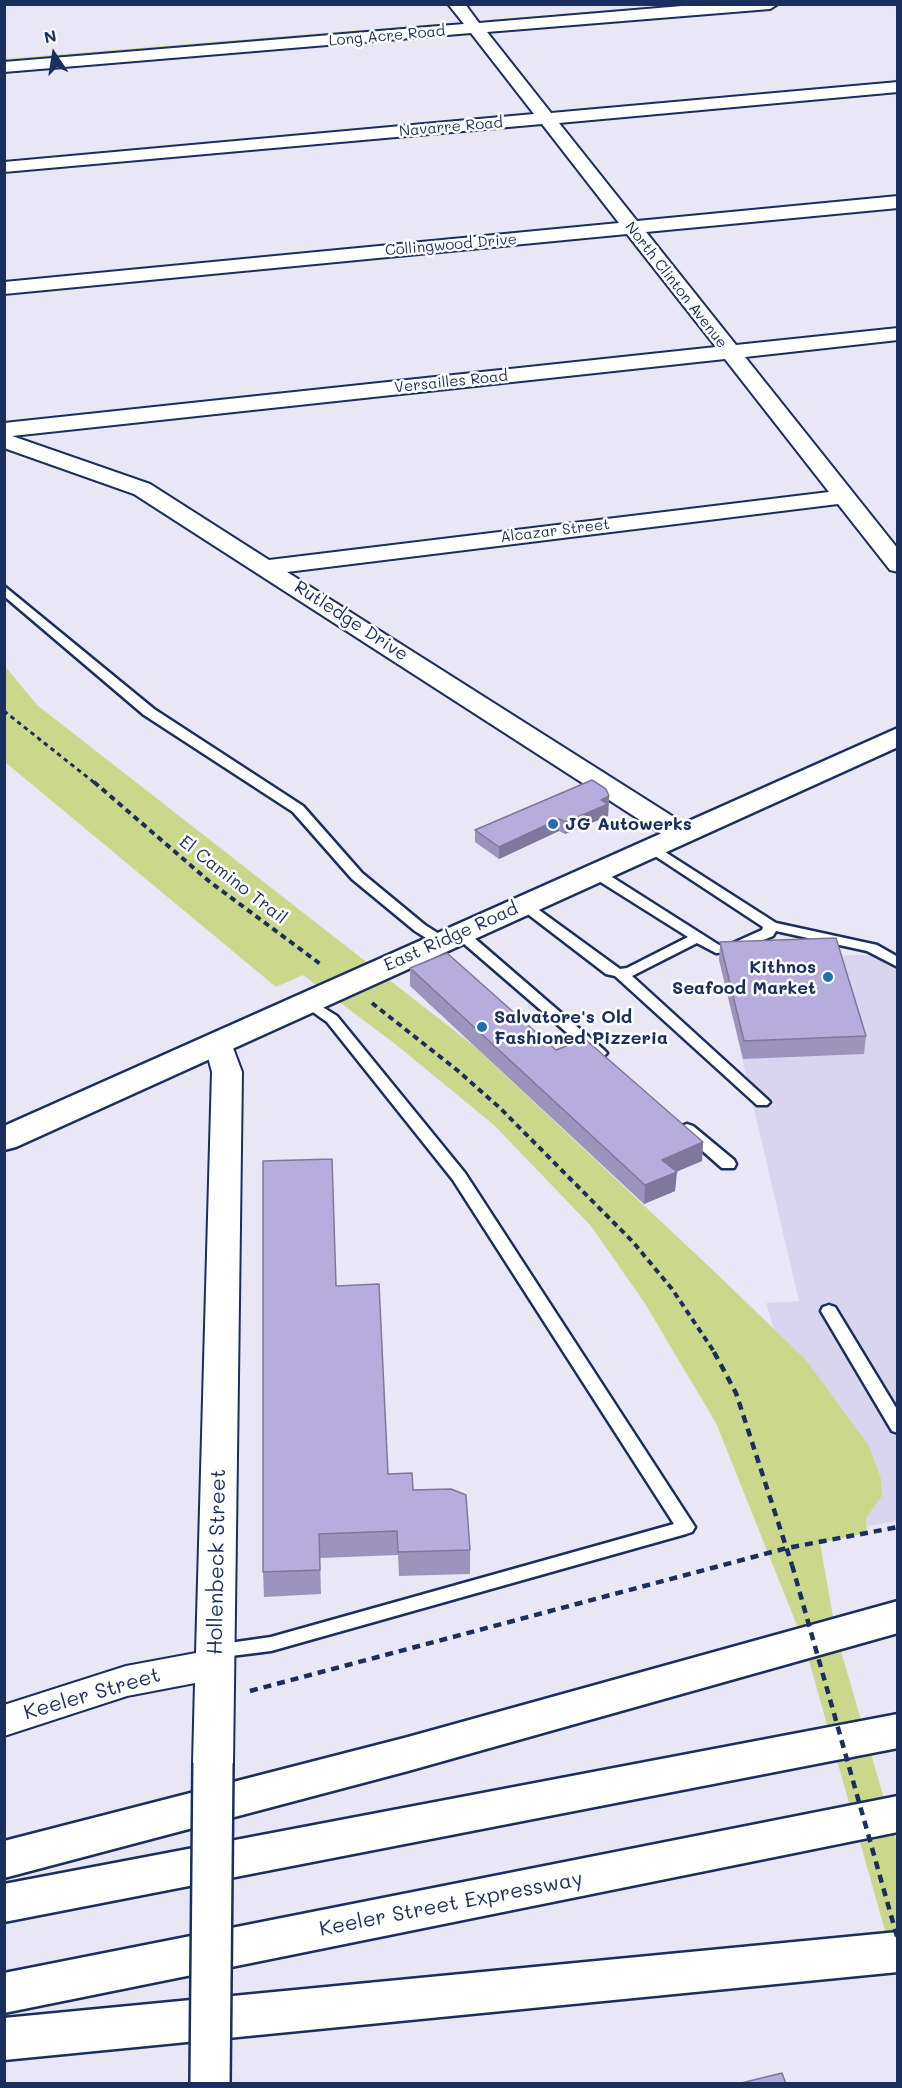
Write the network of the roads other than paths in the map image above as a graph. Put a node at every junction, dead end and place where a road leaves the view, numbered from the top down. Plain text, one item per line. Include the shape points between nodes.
1 (650, 4) edge
2 (770, 4) edge
3 (466, 17) edge
4 (4, 56) edge
5 (4, 67) edge
6 (897, 87) edge
7 (547, 119) junction
8 (4, 167) edge
9 (897, 202) edge
10 (630, 227) junction
11 (4, 288) edge
12 (897, 334) edge
13 (729, 352) junction
14 (4, 430) edge
15 (4, 440) edge
16 (842, 497) junction
17 (897, 565) edge
18 (267, 567) junction
19 (4, 589) edge
20 (897, 736) edge
21 (681, 834) junction
22 (651, 847) junction
23 (596, 873) junction
24 (523, 905) junction
25 (771, 926) junction
26 (695, 936) junction
27 (451, 937) junction
28 (897, 963) edge
29 (620, 973) junction
30 (897, 974) edge
31 (897, 978) edge
32 (308, 1002) junction
33 (212, 1045) junction
34 (613, 1065) edge
35 (762, 1102) dead end
36 (675, 1119) edge
37 (4, 1139) edge
38 (728, 1164) dead end
39 (829, 1311) dead end
40 (897, 1427) edge
41 (897, 1617) edge
42 (215, 1673) junction
43 (4, 1721) edge
44 (897, 1731) edge
45 (897, 1815) edge
46 (4, 1860) edge
47 (4, 1903) edge
48 (897, 1952) edge
49 (4, 1993) edge
50 (4, 2039) edge
51 (210, 2084) edge

1 - 3 street, Long Acre Road
2 - 3 street, Long Acre Road
3 - 4 street, Long Acre Road
3 - 5 street, Long Acre Road
3 - 7 street, North Clinton Avenue
6 - 7 street, Navarre Road
7 - 8 street, Navarre Road
7 - 10 street, North Clinton Avenue
9 - 10 street, Collingwood Drive
10 - 11 street, Collingwood Drive
10 - 13 street, North Clinton Avenue
12 - 13 street, Versailles Road
13 - 14 street, Versailles Road
13 - 16 street, North Clinton Avenue
15 - 18 street, Rutledge Drive via 142,489
16 - 17 street, North Clinton Avenue
16 - 18 street, Alcazar Street
18 - 21 street, Rutledge Drive
19 - 27 lane via 150,712 298,809 357,876 420,928
20 - 21 main road, East Ridge Road
21 - 22 main road, East Ridge Road
22 - 23 main road, East Ridge Road
22 - 25 lane
23 - 24 main road, East Ridge Road
23 - 26 lane
24 - 27 main road, East Ridge Road
24 - 29 lane via 611,971
25 - 26 lane via 768,933 734,948 716,949
25 - 28 lane via 872,948
26 - 29 lane via 630,972
27 - 32 main road, East Ridge Road
27 - 34 lane
29 - 35 lane
30 - 31 lane
32 - 33 main road, East Ridge Road
32 - 42 lane via 332,1019 459,1177 686,1527 271,1644
33 - 37 main road, East Ridge Road
33 - 42 street, Hollenbeck Street via 222,1054 227,1072
36 - 38 lane
39 - 40 lane
41 - 46 main road via 419,1751
42 - 43 street, Keeler Street via 174,1671 126,1680
42 - 51 street, Hollenbeck Street, bridge
44 - 47 main road
45 - 49 main road, Keeler Street Expressway
48 - 50 main road

